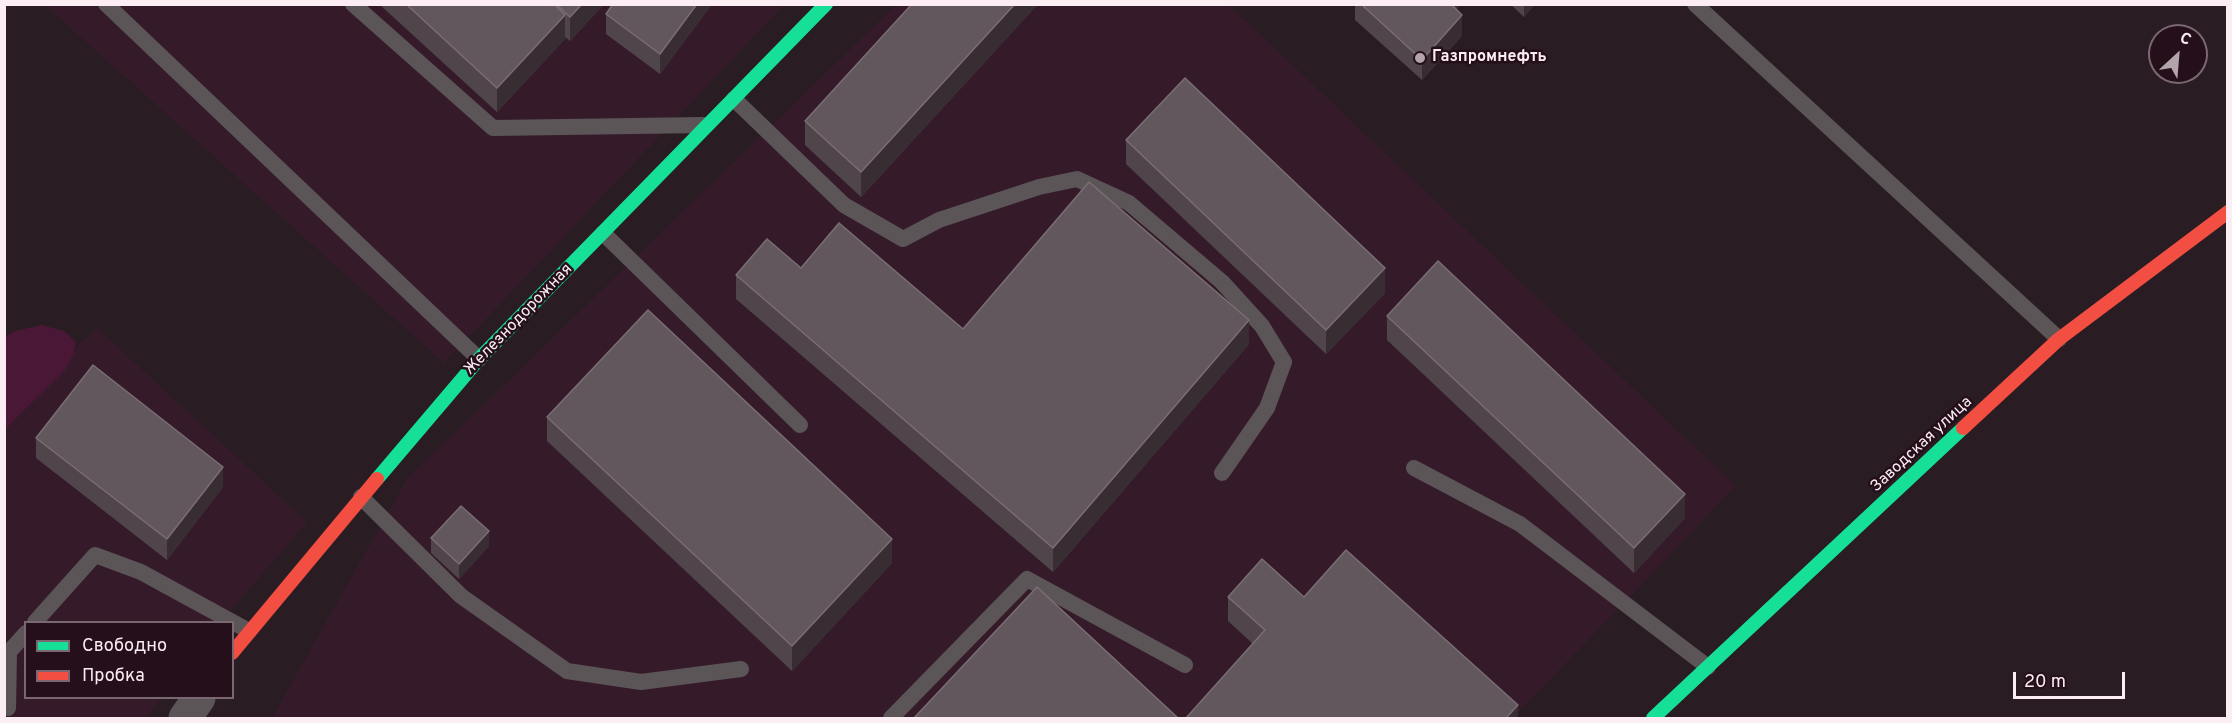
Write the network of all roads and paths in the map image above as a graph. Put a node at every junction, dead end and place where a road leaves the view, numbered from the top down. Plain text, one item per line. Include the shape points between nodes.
1 (106, 4) edge
2 (353, 4) edge
3 (1695, 4) edge
4 (824, 5) edge
5 (734, 99) junction
6 (708, 125) junction
7 (2228, 212) edge
8 (603, 232) junction
9 (2059, 339) junction
10 (479, 359) junction
11 (801, 425) dead end
12 (1414, 468) dead end
13 (1222, 473) dead end
14 (361, 497) junction
15 (36, 621) edge
16 (231, 621) edge
17 (234, 623) edge
18 (249, 631) junction
19 (24, 635) edge
20 (234, 650) edge
21 (1185, 665) dead end
22 (1708, 667) junction
23 (741, 669) dead end
24 (198, 699) edge
25 (9, 708) dead end
26 (185, 718) edge
27 (891, 718) edge
28 (1653, 718) edge

1 - 10 lane
2 - 6 lane via 494,128
3 - 9 lane
4 - 5 street, Железнодорожная
5 - 6 street, Железнодорожная
5 - 13 lane via 844,205 903,239 939,220 1039,187 1077,179 1128,203 1222,282 1262,326 1284,362 1267,408
6 - 8 street, Железнодорожная
7 - 9 street, Заводская улица
8 - 10 street, Железнодорожная
8 - 11 lane
9 - 22 street, Заводская улица
10 - 14 street, Железнодорожная
12 - 22 lane via 1520,524
14 - 18 street, Железнодорожная
14 - 23 lane via 461,596 567,671 641,682
15 - 16 lane via 95,555 141,572
17 - 18 lane
18 - 20 street, Железнодорожная
19 - 25 lane via 9,652
21 - 27 lane via 1027,579
22 - 28 street, Заводская улица
24 - 26 street

